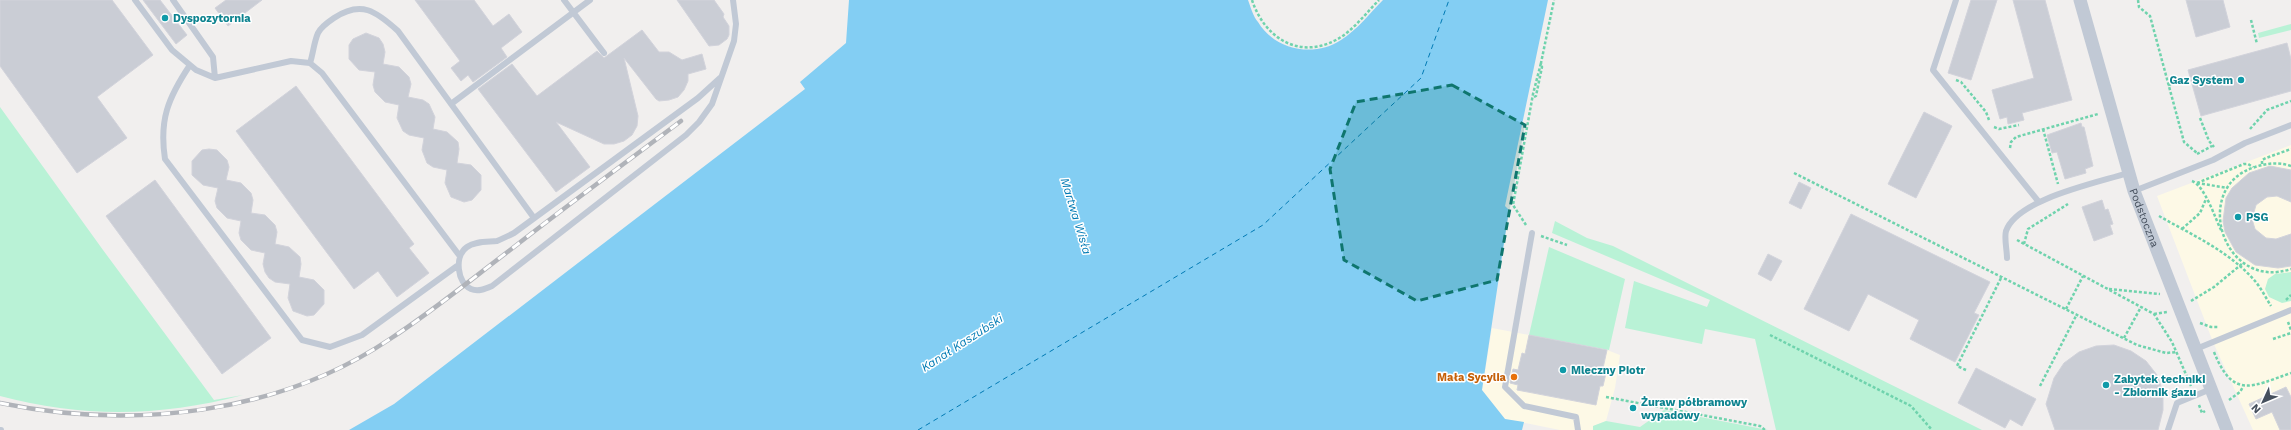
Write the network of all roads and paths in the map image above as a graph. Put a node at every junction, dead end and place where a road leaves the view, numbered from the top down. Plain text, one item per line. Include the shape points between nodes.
1 (135, 0) edge
2 (173, 0) edge
3 (564, 0) edge
4 (590, 0) edge
5 (733, 0) edge
6 (1252, 0) edge
7 (1379, 0) edge
8 (1554, 0) edge
9 (1956, 0) edge
10 (2080, 0) edge
11 (2138, 0) edge
12 (574, 13) junction
13 (2251, 20) dead end
14 (2258, 44) dead end
15 (604, 53) dead end
16 (310, 63) junction
17 (190, 65) junction
18 (215, 78) junction
19 (720, 78) junction
20 (2182, 81) dead end
21 (1945, 82) junction
22 (2168, 85) junction
23 (2291, 101) edge
24 (451, 104) junction
25 (2100, 107) dead end
26 (2200, 118) dead end
27 (2019, 124) dead end
28 (2291, 126) edge
29 (2043, 129) junction
30 (2247, 132) dead end
31 (2220, 146) dead end
32 (2291, 148) edge
33 (2197, 152) dead end
34 (2012, 154) dead end
35 (2262, 164) junction
36 (2291, 166) edge
37 (2253, 167) junction
38 (1794, 173) dead end
39 (2128, 173) junction
40 (2188, 180) dead end
41 (2065, 182) dead end
42 (2197, 183) junction
43 (2058, 184) junction
44 (2053, 186) dead end
45 (2228, 188) junction
46 (2134, 191) junction
47 (2207, 199) junction
48 (2038, 201) junction
49 (2069, 203) dead end
50 (2156, 214) dead end
51 (534, 218) junction
52 (2182, 229) junction
53 (2221, 230) junction
54 (1532, 233) joint
55 (2006, 234) junction
56 (1551, 239) dead end
57 (2024, 244) junction
58 (1566, 245) dead end
59 (459, 255) junction
60 (2007, 258) dead end
61 (2244, 263) junction
62 (457, 266) junction
63 (2240, 267) junction
64 (2291, 269) edge
65 (2002, 276) junction
66 (2083, 276) junction
67 (2106, 289) junction
68 (2174, 294) junction
69 (2141, 307) junction
70 (2066, 309) junction
71 (2291, 310) edge
72 (2284, 313) junction
73 (2077, 314) junction
74 (2198, 322) dead end
75 (2203, 324) junction
76 (2291, 333) edge
77 (1770, 335) dead end
78 (2230, 335) junction
79 (2124, 338) junction
80 (2273, 339) dead end
81 (2210, 343) junction
82 (2196, 348) junction
83 (2177, 352) junction
84 (1966, 370) dead end
85 (2291, 373) edge
86 (2244, 385) junction
87 (2040, 386) dead end
88 (2211, 389) junction
89 (2195, 395) junction
90 (1606, 396) dead end
91 (2217, 405) junction
92 (1578, 430) edge
93 (1765, 430) edge
94 (1932, 430) edge
95 (2168, 430) edge
96 (2227, 430) edge

1 - 17 lane via 172,50
2 - 18 lane via 213,57
3 - 12 lane
4 - 12 lane
5 - 19 lane via 736,24 734,41
6 - 7 path via 1257,16 1270,32 1290,44 1310,47 1336,40
8 - 54 path via 1513,205
9 - 21 lane via 1934,70
10 - 39 street, Podstoczna
11 - 22 path via 2139,7 2150,16
12 - 15 lane
12 - 24 lane
13 - 14 path
16 - 18 lane via 291,61
16 - 24 lane via 318,32 343,11 361,8 379,13 398,31
16 - 59 lane via 322,73
17 - 18 lane
17 - 62 lane via 177,83 165,110 162,136 165,159 302,340 330,347 362,335
19 - 51 lane via 698,98
19 - 62 lane via 712,104 686,135 492,286 480,290 470,289
20 - 22 path
21 - 27 path via 1949,77 1961,82 1986,112 1994,128
21 - 48 lane
22 - 33 path via 2184,142
23 - 30 path via 2267,110
24 - 51 lane
25 - 29 path via 2101,114
26 - 31 path via 2212,146
28 - 46 lane
29 - 34 path via 2016,137 2011,142
29 - 43 path
32 - 35 path via 2262,160
35 - 36 path
35 - 37 path
37 - 42 path via 2244,164
37 - 45 path via 2240,175
38 - 65 path
39 - 46 street, Podstoczna
39 - 48 lane
40 - 42 path
41 - 43 path
42 - 45 path
42 - 47 path
43 - 44 path
45 - 53 path via 2220,206
46 - 68 street, Podstoczna
47 - 52 path via 2200,213
47 - 53 path
48 - 55 lane via 2019,212
49 - 57 path via 2028,229
50 - 52 path
51 - 59 lane via 514,233 497,240 467,246
52 - 63 path via 2221,251
53 - 61 path via 2231,252
54 - 92 lane via 1504,387 1524,406 1576,417
55 - 57 path
55 - 60 lane
56 - 58 path
57 - 66 path
59 - 62 lane
61 - 63 path
61 - 64 path via 2262,271
63 - 68 path via 2214,287 2186,303 2182,294
63 - 72 path via 2255,281 2272,307
65 - 70 path
65 - 84 path via 1958,366
66 - 67 path
66 - 70 path
67 - 68 path
67 - 69 path
68 - 82 street, Podstoczna
69 - 79 path
69 - 83 path via 2154,314
70 - 73 path
71 - 72 lane
72 - 78 lane
73 - 79 path
73 - 87 path
74 - 75 path
75 - 78 path via 2226,327
75 - 81 path
76 - 80 path
77 - 94 path via 1911,406
78 - 81 lane
79 - 83 path via 2137,345 2166,353
81 - 82 lane
81 - 86 path via 2224,374 2237,384
82 - 88 street, Podstoczna
83 - 89 path
85 - 86 path via 2252,387
86 - 91 path via 2234,398
88 - 89 lane
88 - 91 street, Podstoczna
89 - 91 path via 2202,413
89 - 95 lane via 2177,403
90 - 93 path via 1760,426
91 - 96 street, Podstoczna

